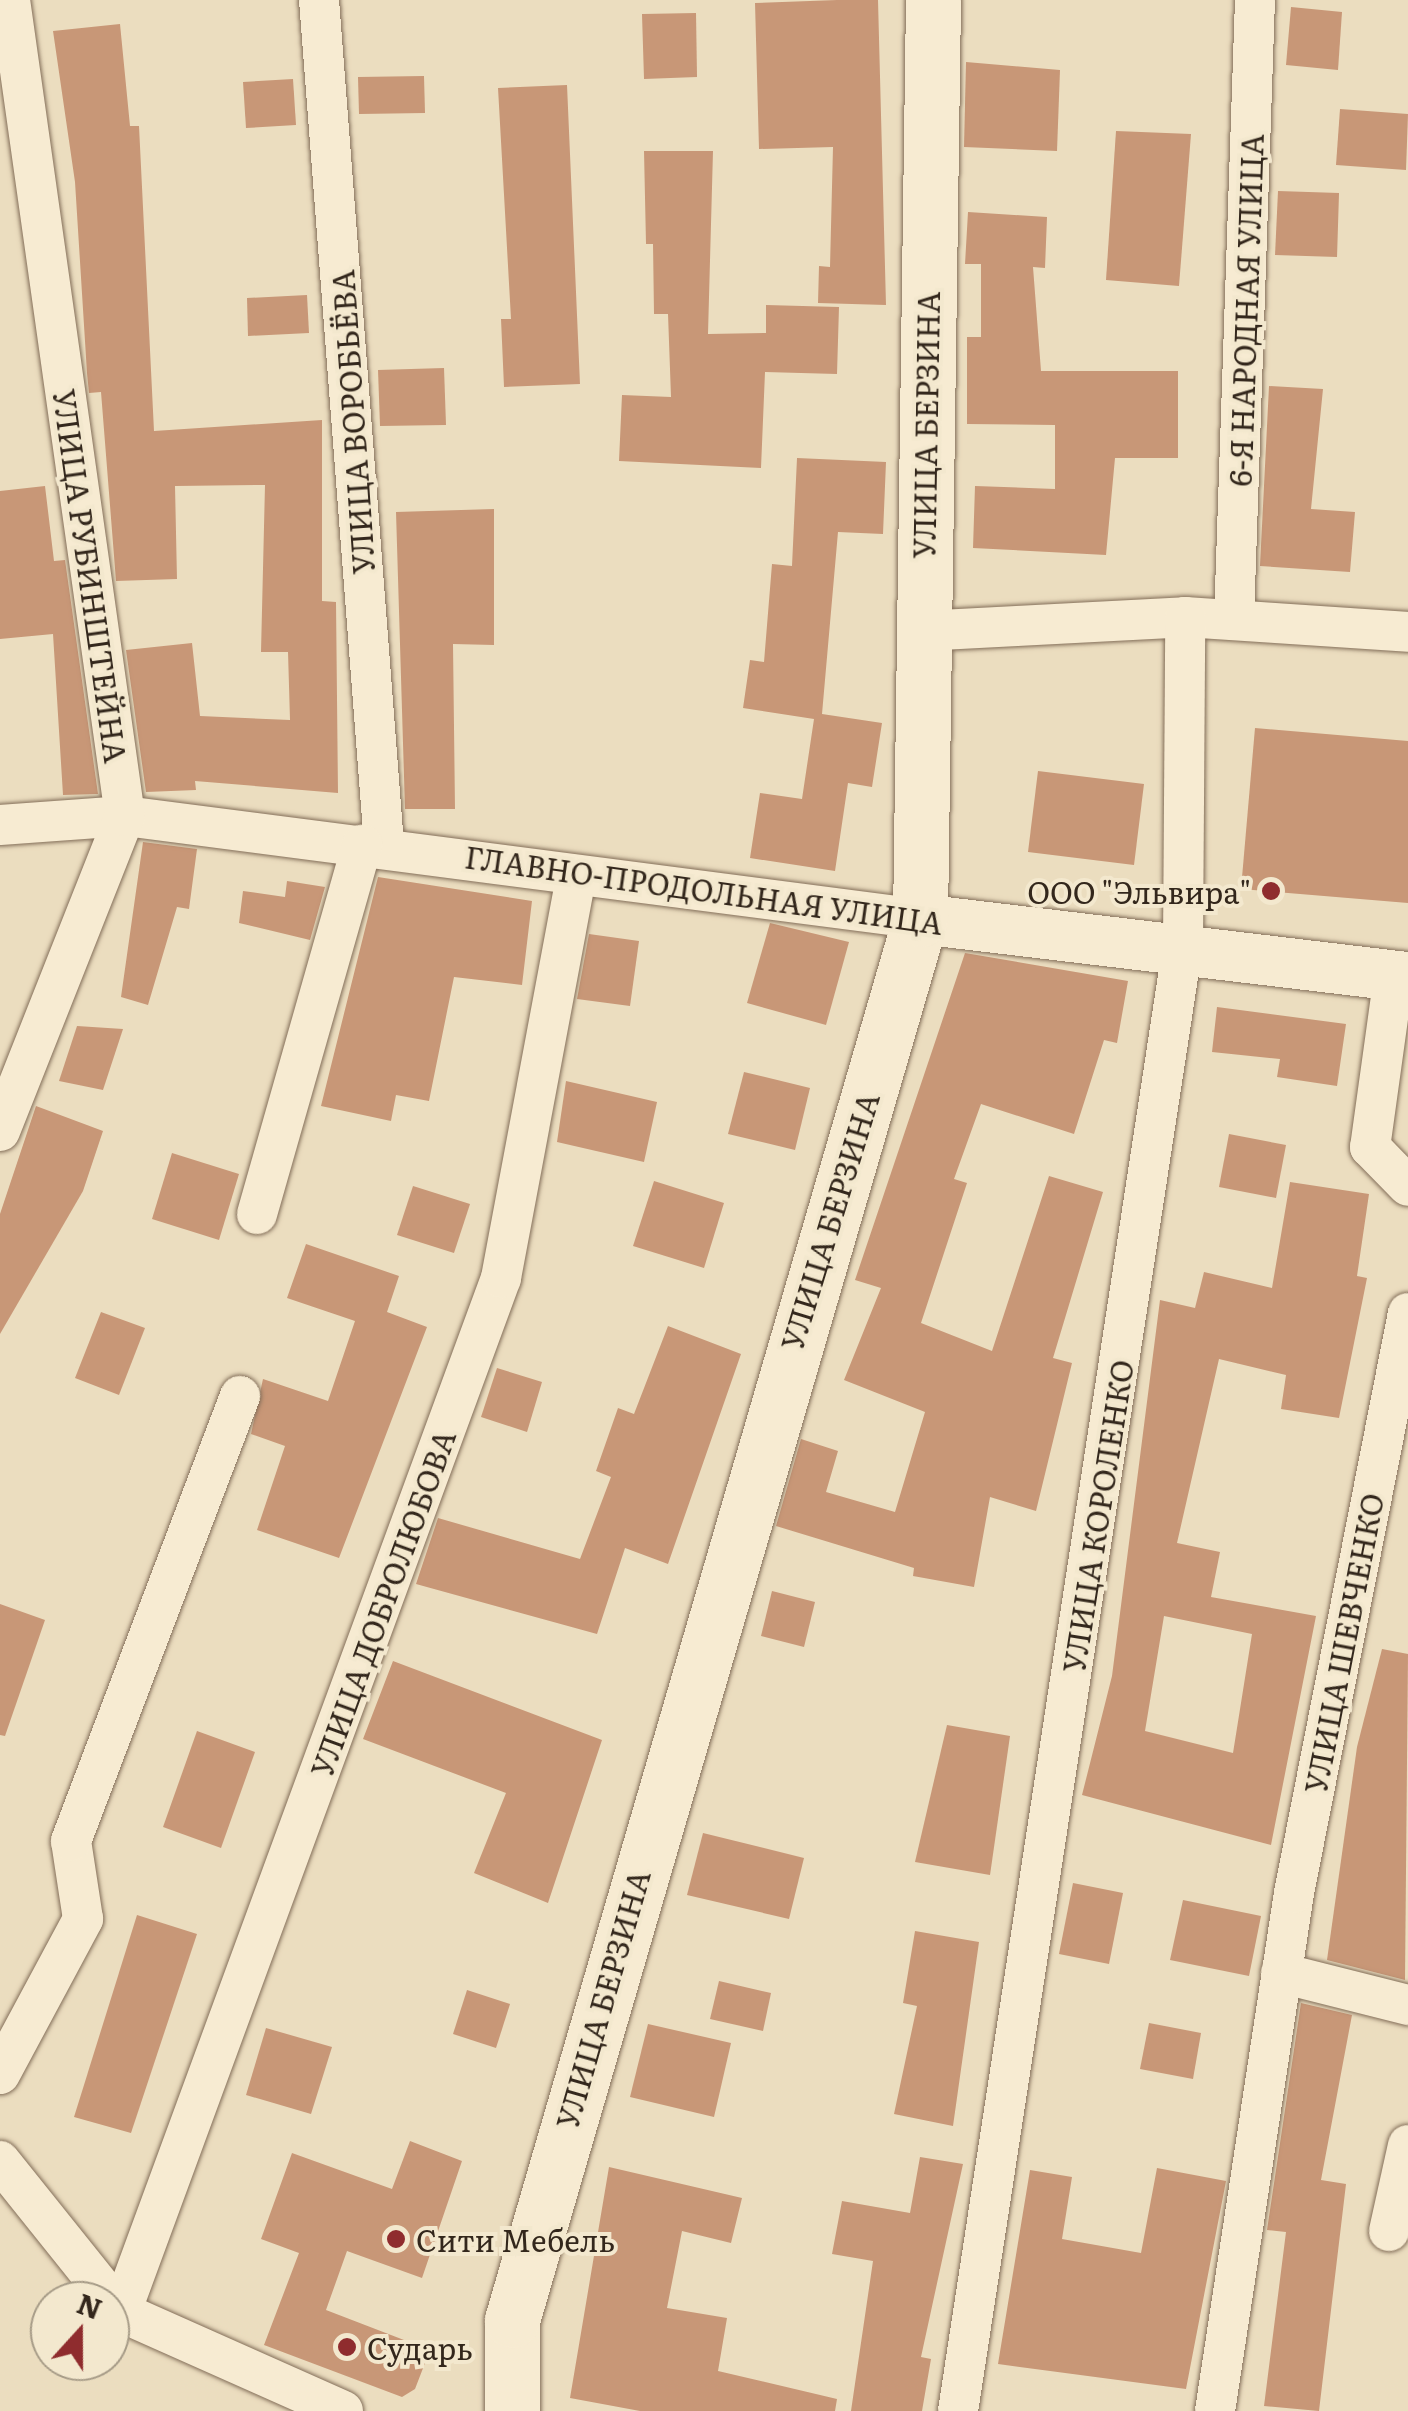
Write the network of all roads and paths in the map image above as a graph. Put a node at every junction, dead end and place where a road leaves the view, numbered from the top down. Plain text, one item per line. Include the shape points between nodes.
1 (10, 0) edge
2 (319, 0) edge
3 (933, 0) edge
4 (1256, 0) edge
5 (1185, 617) junction
6 (1234, 620) junction
7 (921, 631) junction
8 (1408, 632) edge
9 (125, 816) junction
10 (0, 825) edge
11 (373, 845) junction
12 (576, 876) junction
13 (920, 920) junction
14 (1183, 944) junction
15 (1401, 976) edge
16 (0, 1131) edge
17 (1408, 1186) edge
18 (257, 1214) dead end
19 (1408, 1312) edge
20 (240, 1396) dead end
21 (1281, 1974) junction
22 (1408, 2005) edge
23 (0, 2074) edge
24 (1408, 2145) edge
25 (0, 2161) edge
26 (1389, 2231) dead end
27 (96, 2281) edge
28 (130, 2288) edge
29 (130, 2316) edge
30 (342, 2411) edge
31 (512, 2411) edge
32 (958, 2411) edge
33 (1216, 2411) edge

1 - 9 street, УЛИЦА РУБИНШТЕЙНА
2 - 11 street, УЛИЦА ВОРОБЬЁВА
3 - 7 main road, УЛИЦА БЕРЗИНА
4 - 6 street, 6-Я НАРОДНАЯ УЛИЦА
5 - 6 street
5 - 7 street
5 - 14 street, УЛИЦА КОРОЛЕНКО
6 - 8 street
7 - 13 main road, УЛИЦА БЕРЗИНА
9 - 10 street, ГЛАВНО-ПРОДОЛЬНАЯ УЛИЦА
9 - 11 street, ГЛАВНО-ПРОДОЛЬНАЯ УЛИЦА
9 - 16 street, УЛИЦА РУБИНШТЕЙНА
11 - 12 street, ГЛАВНО-ПРОДОЛЬНАЯ УЛИЦА
11 - 18 street
12 - 13 street, ГЛАВНО-ПРОДОЛЬНАЯ УЛИЦА
12 - 28 street, УЛИЦА ДОБРОЛЮБОВА via 502,1278
13 - 14 street, ГЛАВНО-ПРОДОЛЬНАЯ УЛИЦА
13 - 31 main road, УЛИЦА БЕРЗИНА via 512,2320
14 - 15 street, ГЛАВНО-ПРОДОЛЬНАЯ УЛИЦА
14 - 32 street, УЛИЦА КОРОЛЕНКО
15 - 17 street via 1370,1148
19 - 21 street, УЛИЦА ШЕВЧЕНКО
20 - 23 street via 72,1841 83,1918
21 - 22 street
21 - 33 street, УЛИЦА ШЕВЧЕНКО
24 - 26 street
25 - 27 street
29 - 30 street

